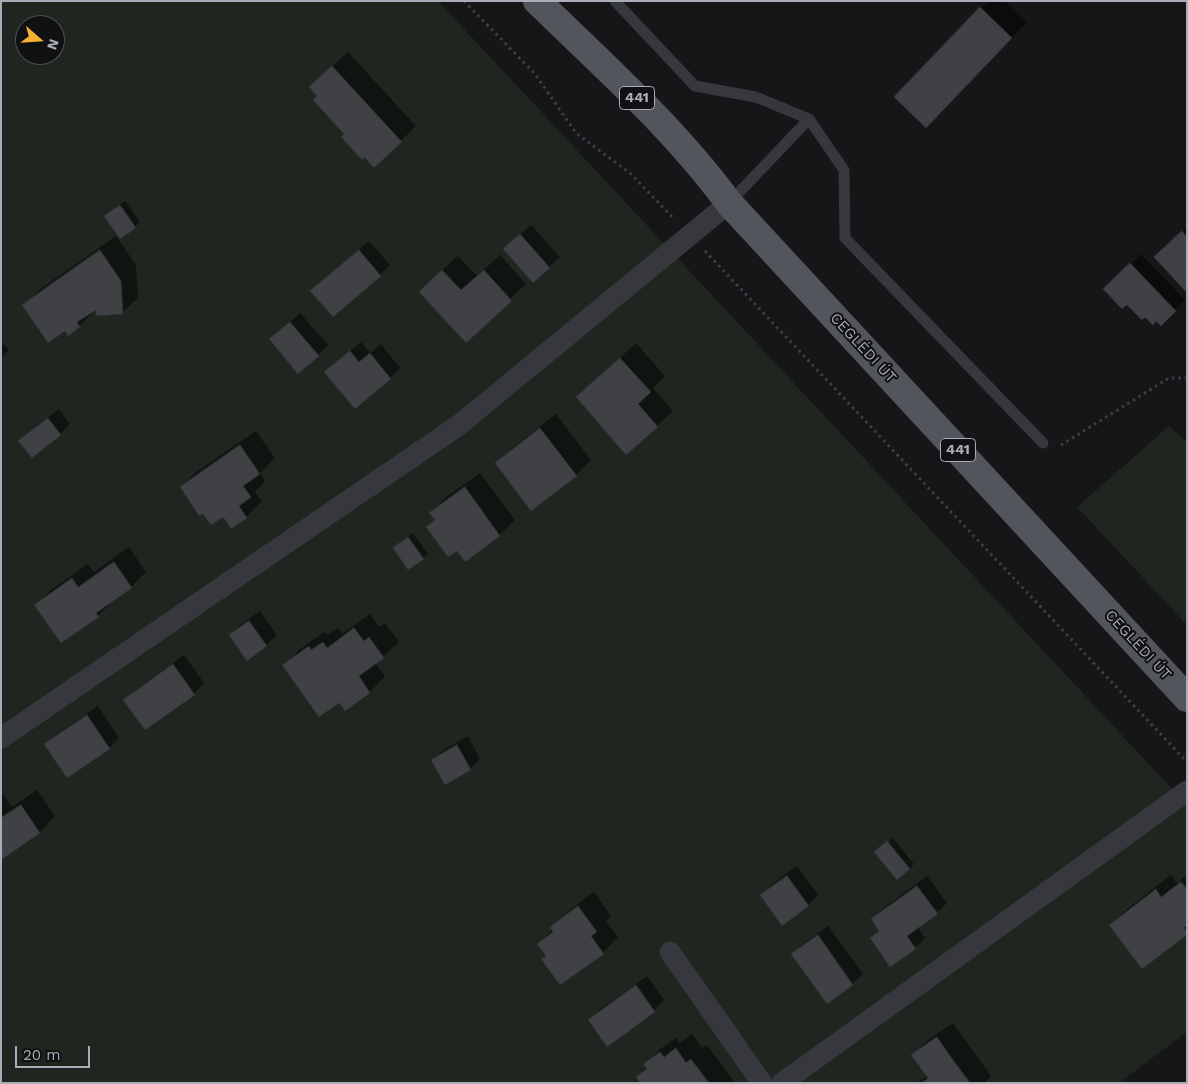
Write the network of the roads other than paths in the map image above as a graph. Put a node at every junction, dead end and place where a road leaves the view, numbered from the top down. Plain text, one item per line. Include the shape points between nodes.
1 (537, 1) edge
2 (615, 1) edge
3 (809, 120) junction
4 (729, 203) junction
5 (1043, 443) road end
6 (1187, 698) edge
7 (1, 738) edge
8 (1187, 791) edge
9 (670, 952) dead end
10 (762, 1083) edge
11 (782, 1083) edge

1 - 4 main road, CEGLÉDI ÚT / 441 via 679,141
2 - 3 lane via 695,86 756,97
3 - 4 lane
3 - 5 lane via 844,170 845,238
4 - 6 main road, CEGLÉDI ÚT / 441
4 - 7 street via 459,426
8 - 11 street
9 - 10 street

